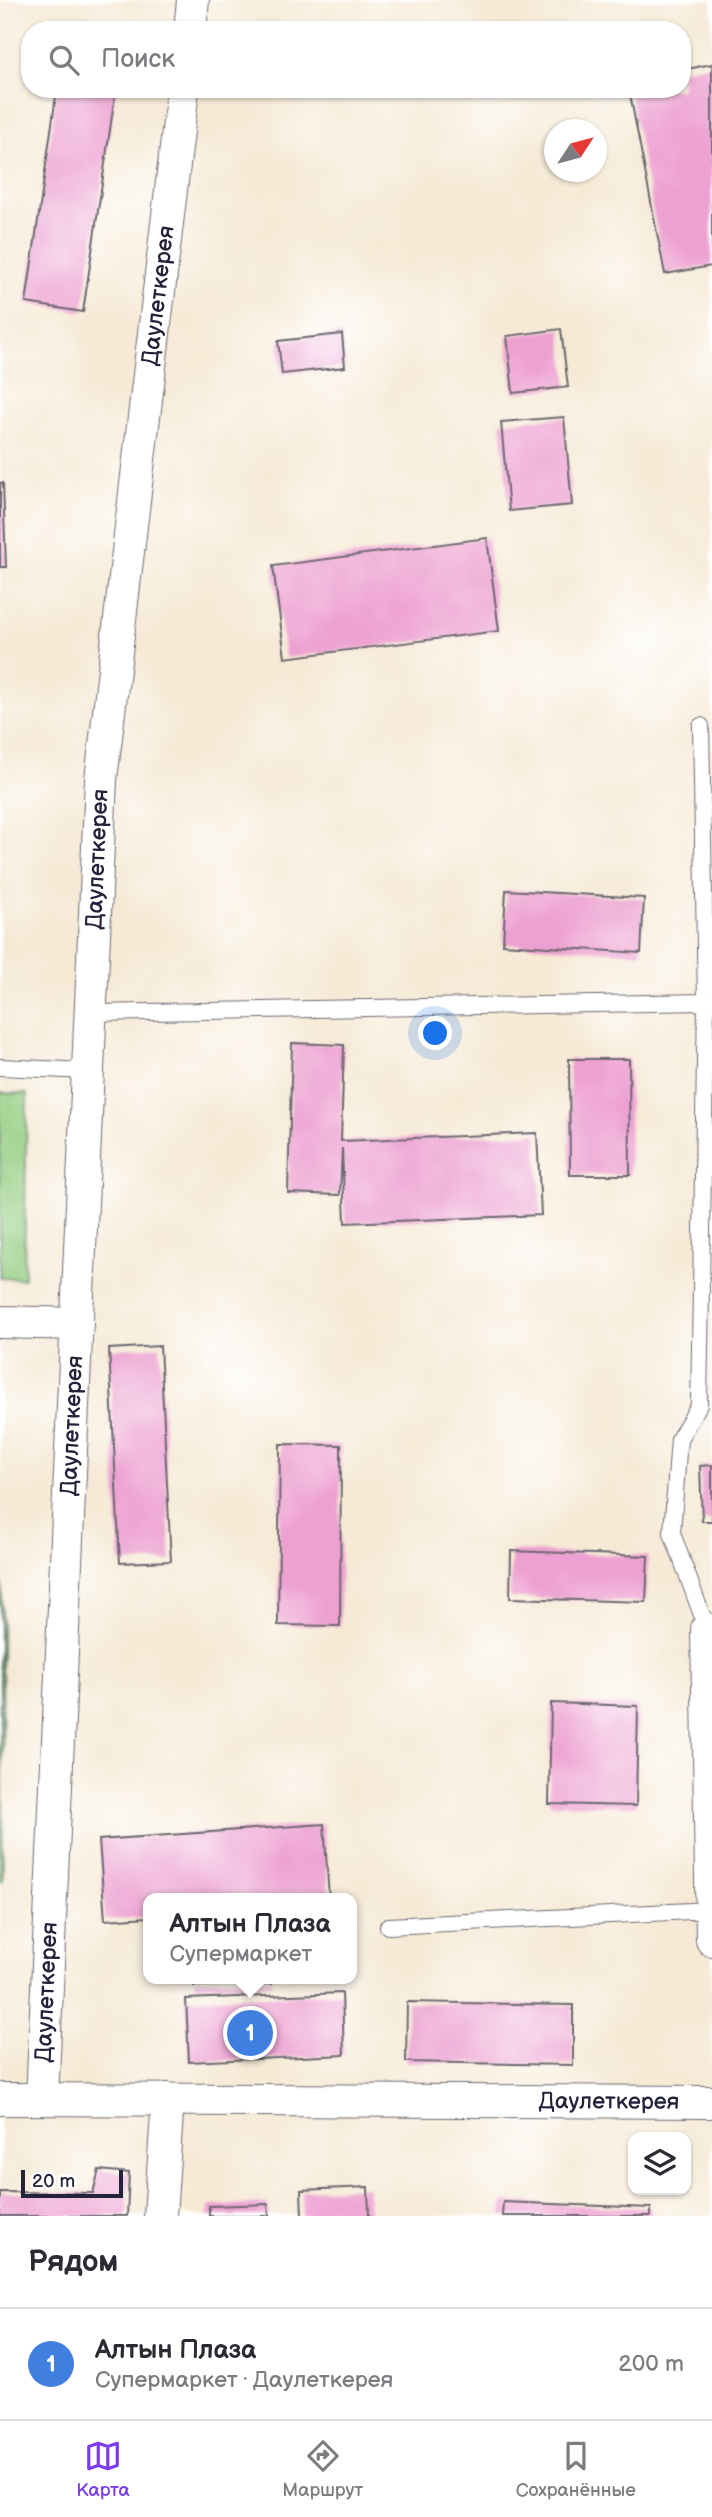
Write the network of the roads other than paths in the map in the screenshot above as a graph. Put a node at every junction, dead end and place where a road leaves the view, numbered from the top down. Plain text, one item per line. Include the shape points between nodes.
1 (193, 0) edge
2 (191, 21) edge
3 (182, 98) edge
4 (701, 726) dead end
5 (706, 1002) junction
6 (91, 1013) junction
7 (0, 1067) edge
8 (88, 1071) junction
9 (0, 1322) edge
10 (77, 1324) junction
11 (707, 1629) joint
12 (711, 1925) edge
13 (388, 1926) dead end
14 (0, 2099) edge
15 (43, 2099) junction
16 (168, 2099) junction
17 (712, 2102) edge
18 (160, 2216) edge

1 - 2 street
3 - 6 street, Даулеткерея via 102,779
4 - 5 lane
5 - 6 lane
5 - 11 lane via 699,1405 680,1439 672,1533
6 - 8 street, Даулеткерея
7 - 8 lane
8 - 10 street, Даулеткерея
9 - 10 street
10 - 15 street, Даулеткерея
11 - 12 street
12 - 13 lane
14 - 15 street
15 - 16 street, Даулеткерея
16 - 17 street, Даулеткерея
16 - 18 street

